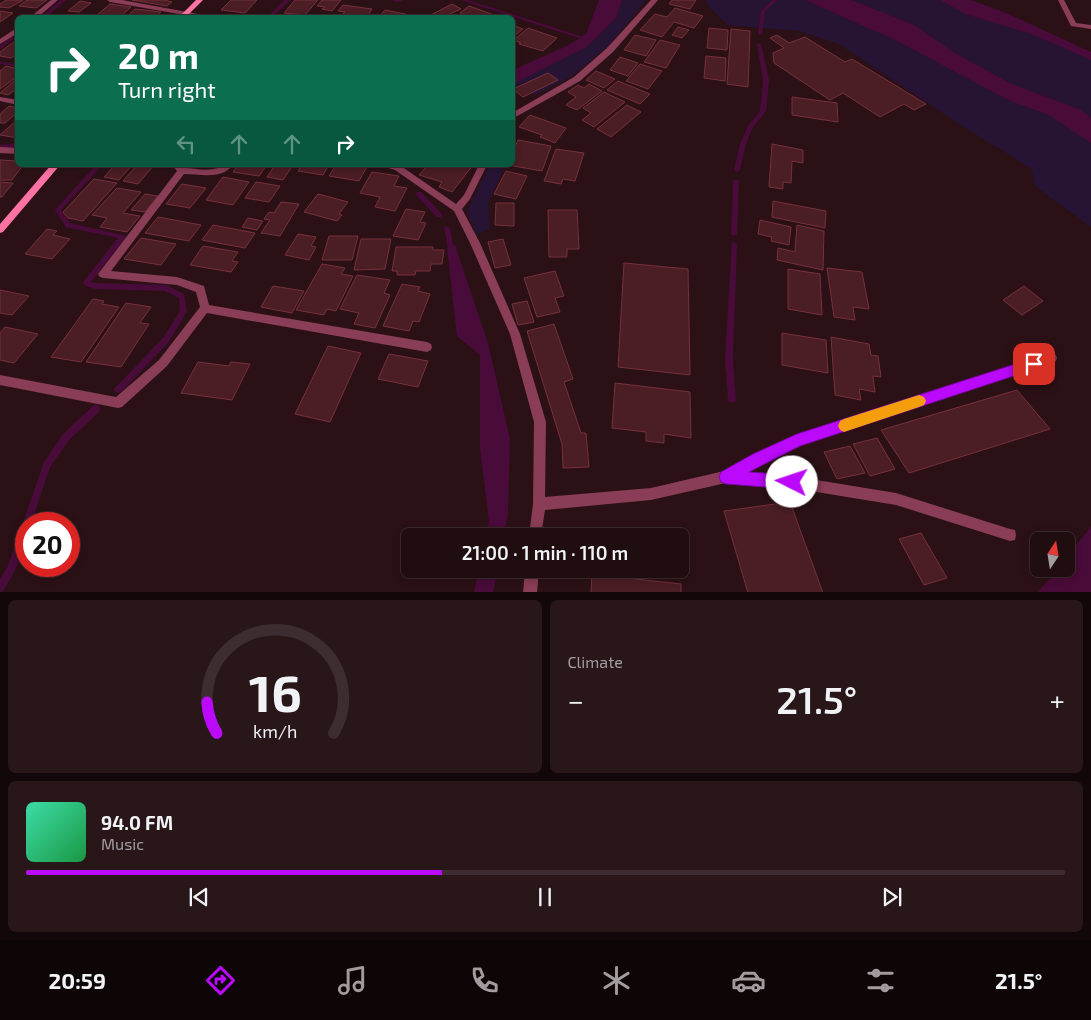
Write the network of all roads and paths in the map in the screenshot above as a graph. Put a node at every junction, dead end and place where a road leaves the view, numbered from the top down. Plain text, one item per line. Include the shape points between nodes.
1 (55, 0) edge
2 (110, 0) edge
3 (200, 0) edge
4 (655, 0) edge
5 (1062, 0) edge
6 (36, 15) edge
7 (183, 15) edge
8 (1091, 27) edge
9 (15, 33) edge
10 (0, 42) edge
11 (0, 99) edge
12 (15, 102) edge
13 (515, 115) edge
14 (0, 150) edge
15 (15, 151) edge
16 (54, 167) edge
17 (226, 167) edge
18 (400, 167) edge
19 (482, 167) edge
20 (179, 168) edge
21 (457, 208) junction
22 (0, 230) edge
23 (205, 308) junction
24 (427, 347) dead end
25 (1052, 358) dead end
26 (0, 380) edge
27 (726, 477) junction
28 (539, 504) junction
29 (536, 528) edge
30 (1010, 535) dead end
31 (531, 578) edge
32 (530, 592) edge

1 - 6 street
2 - 7 street
3 - 7 main road
4 - 13 street via 610,50 577,79
5 - 8 street via 1073,25
9 - 10 street
11 - 12 street
14 - 15 street
16 - 22 main road
17 - 20 street via 212,173
18 - 21 street
19 - 21 street via 467,197
20 - 23 street via 164,196 103,274 177,281 200,289
21 - 28 street via 514,334 540,422
23 - 24 street
23 - 26 street via 163,363 118,403
25 - 27 street via 797,441
27 - 28 street via 651,494
27 - 30 street via 792,482 896,499
28 - 29 street
31 - 32 street

